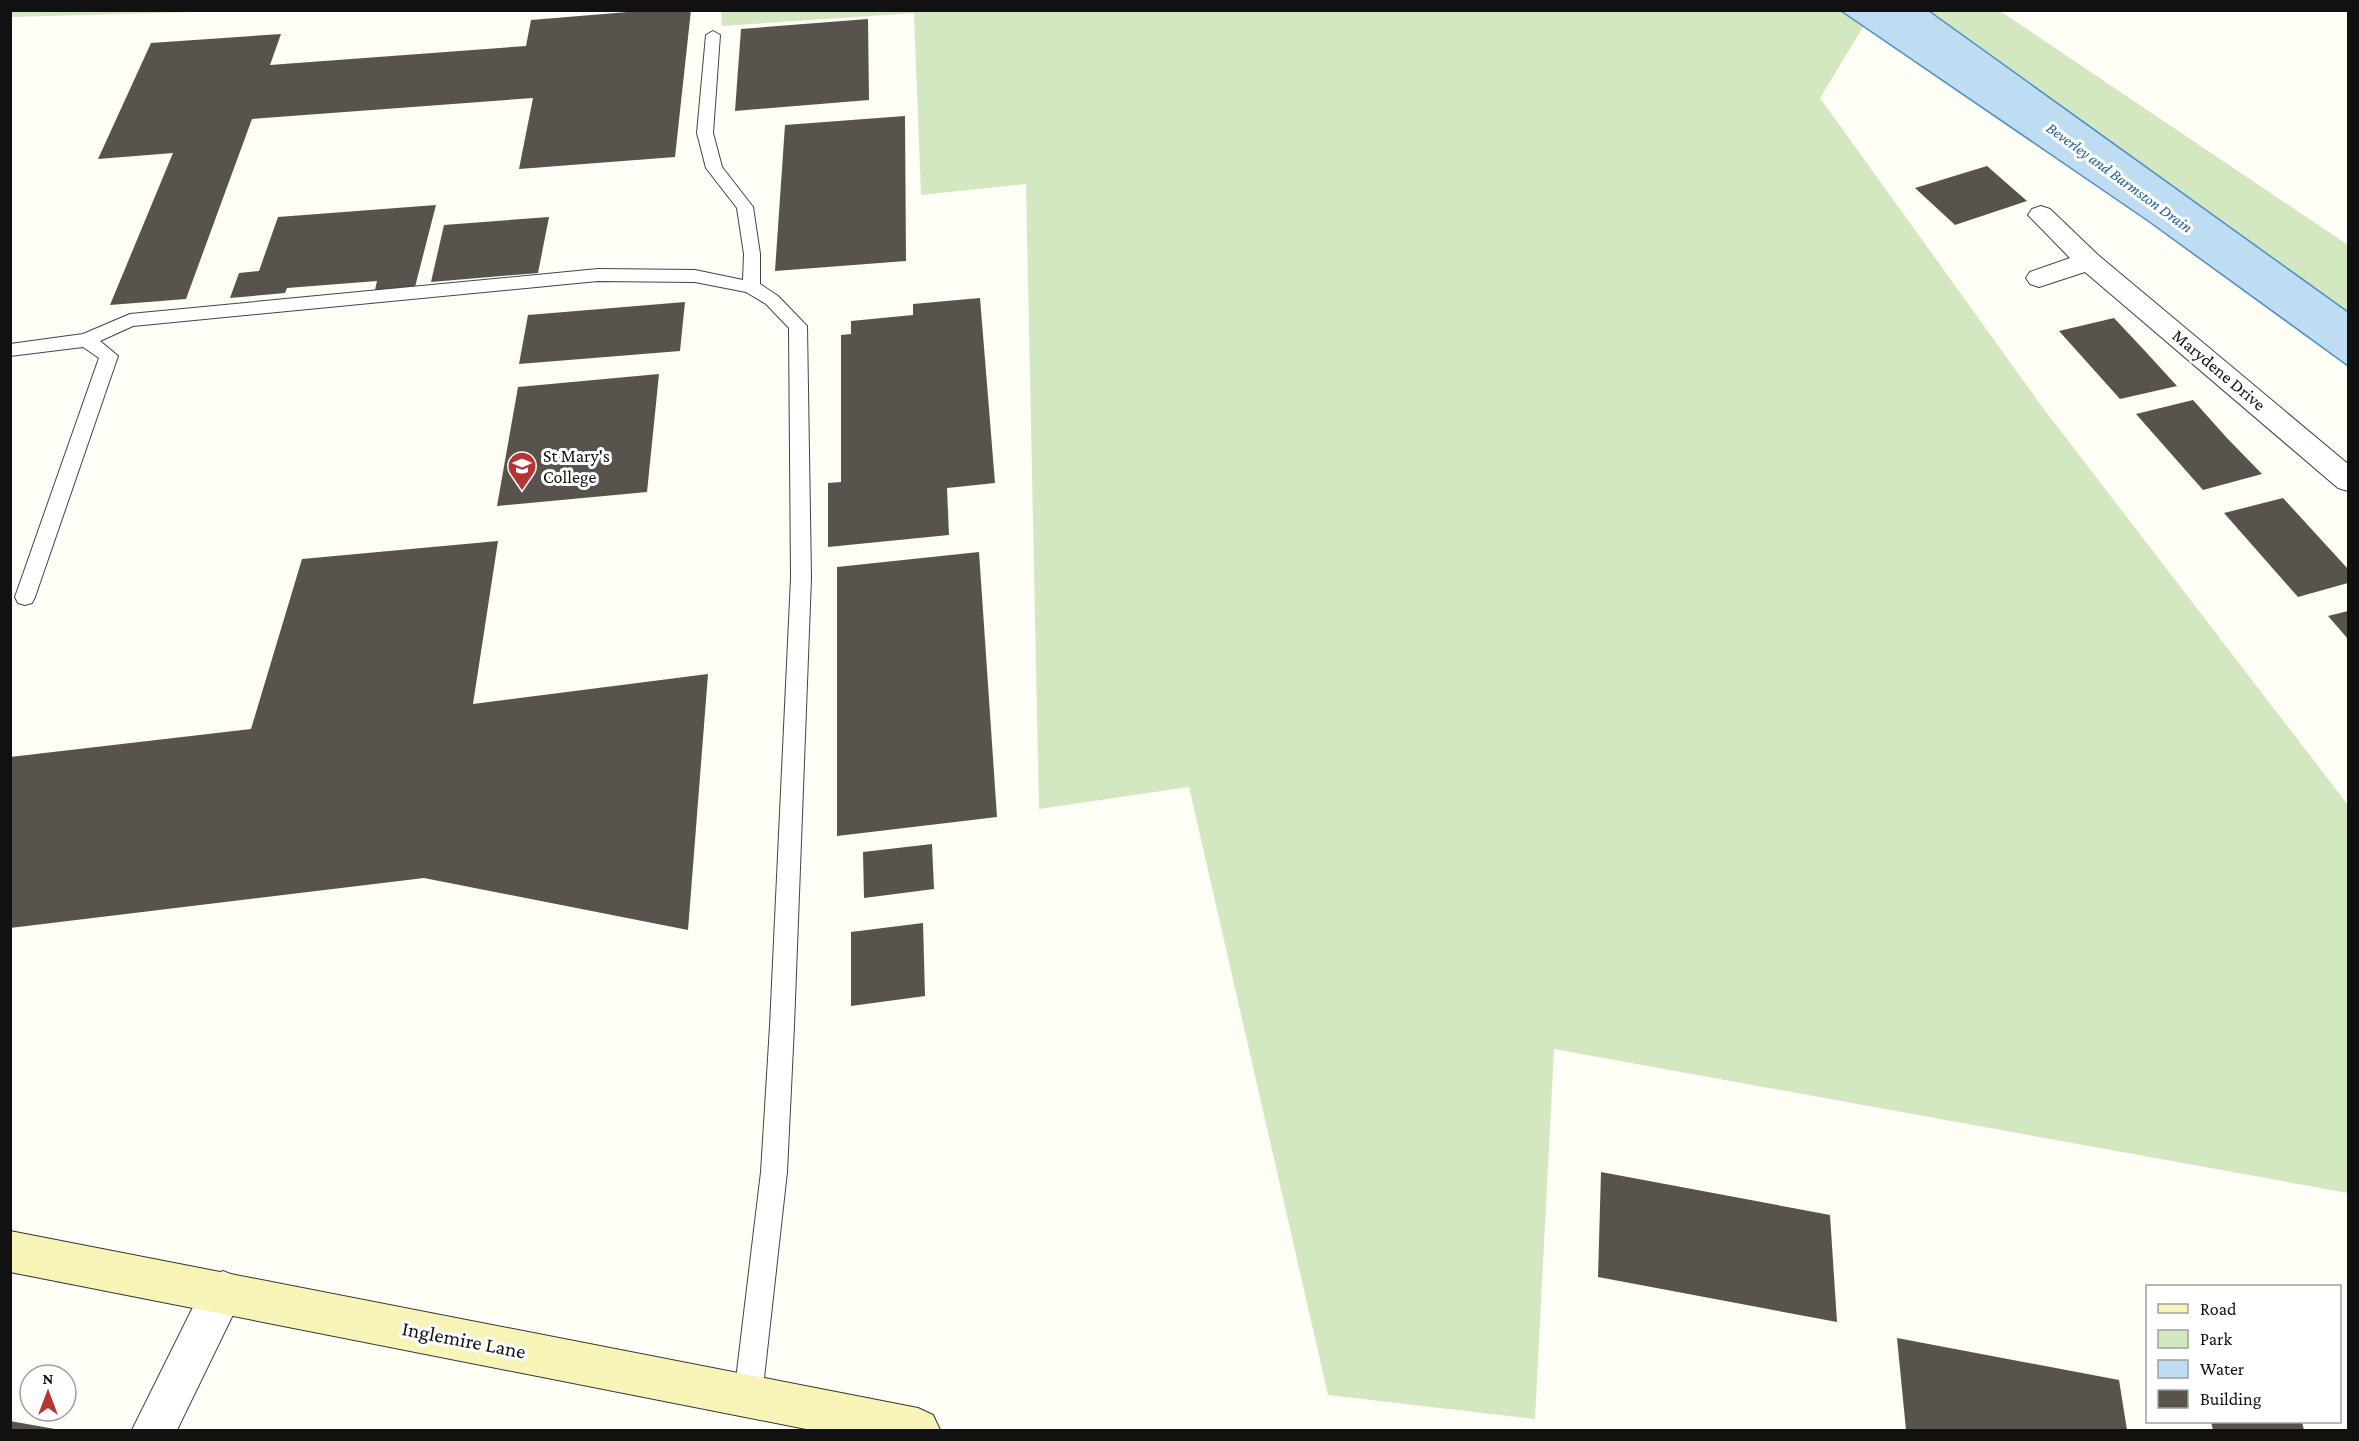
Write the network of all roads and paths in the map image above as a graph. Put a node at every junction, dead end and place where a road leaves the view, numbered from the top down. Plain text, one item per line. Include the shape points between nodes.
1 (713, 35) dead end
2 (2041, 215) dead end
3 (2090, 261) junction
4 (2039, 278) dead end
5 (752, 287) junction
6 (86, 340) junction
7 (10, 350) edge
8 (2349, 480) edge
9 (25, 597) dead end
10 (10, 1251) edge
11 (223, 1292) junction
12 (748, 1396) junction
13 (154, 1431) edge
14 (918, 1431) edge

1 - 5 lane via 705,132 714,168 744,207 752,254
2 - 3 street, Marydene Drive
3 - 4 street
3 - 8 street, Marydene Drive
5 - 6 lane via 695,276 598,275 130,320
5 - 12 lane via 772,300 798,326 801,578 774,1172
6 - 7 lane
6 - 9 lane via 110,356
10 - 11 street, Inglemire Lane
11 - 12 street, Inglemire Lane
11 - 13 street
12 - 14 street, Inglemire Lane

